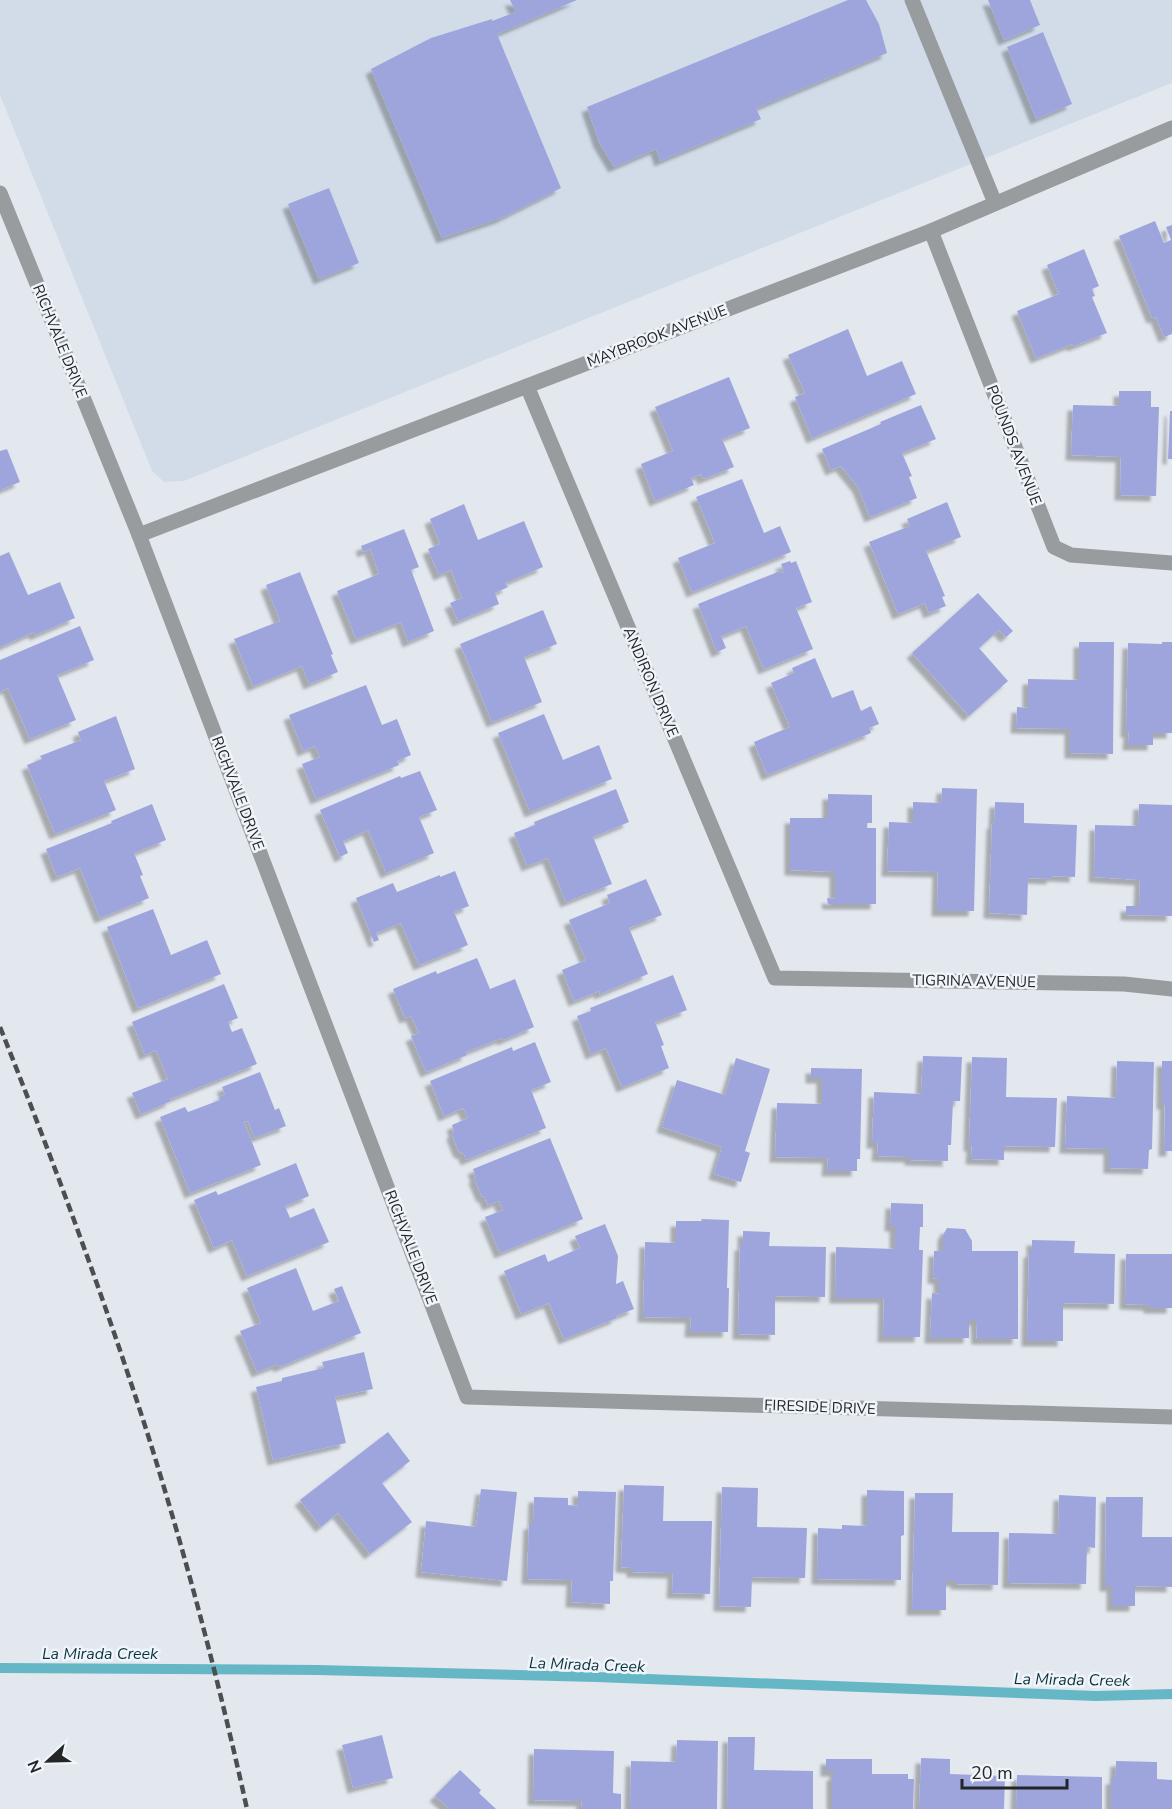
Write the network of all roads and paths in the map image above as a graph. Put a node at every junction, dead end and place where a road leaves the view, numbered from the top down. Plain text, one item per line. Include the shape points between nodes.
1 (912, 0) edge
2 (1172, 128) edge
3 (0, 193) edge
4 (995, 203) junction
5 (931, 231) junction
6 (527, 386) junction
7 (139, 535) junction
8 (1172, 563) edge
9 (775, 978) joint
10 (1172, 989) edge
11 (467, 1397) joint
12 (1172, 1417) edge

1 - 4 street
2 - 4 street, MAYBROOK AVENUE
3 - 7 street, RICHVALE DRIVE
4 - 5 street, MAYBROOK AVENUE
5 - 6 street, MAYBROOK AVENUE
5 - 8 street, POUNDS AVENUE via 1054,547 1071,555
6 - 7 street, MAYBROOK AVENUE
6 - 9 street, ANDIRON DRIVE
7 - 11 street, RICHVALE DRIVE
9 - 10 street, TIGRINA AVENUE via 1124,984
11 - 12 street, FIRESIDE DRIVE

